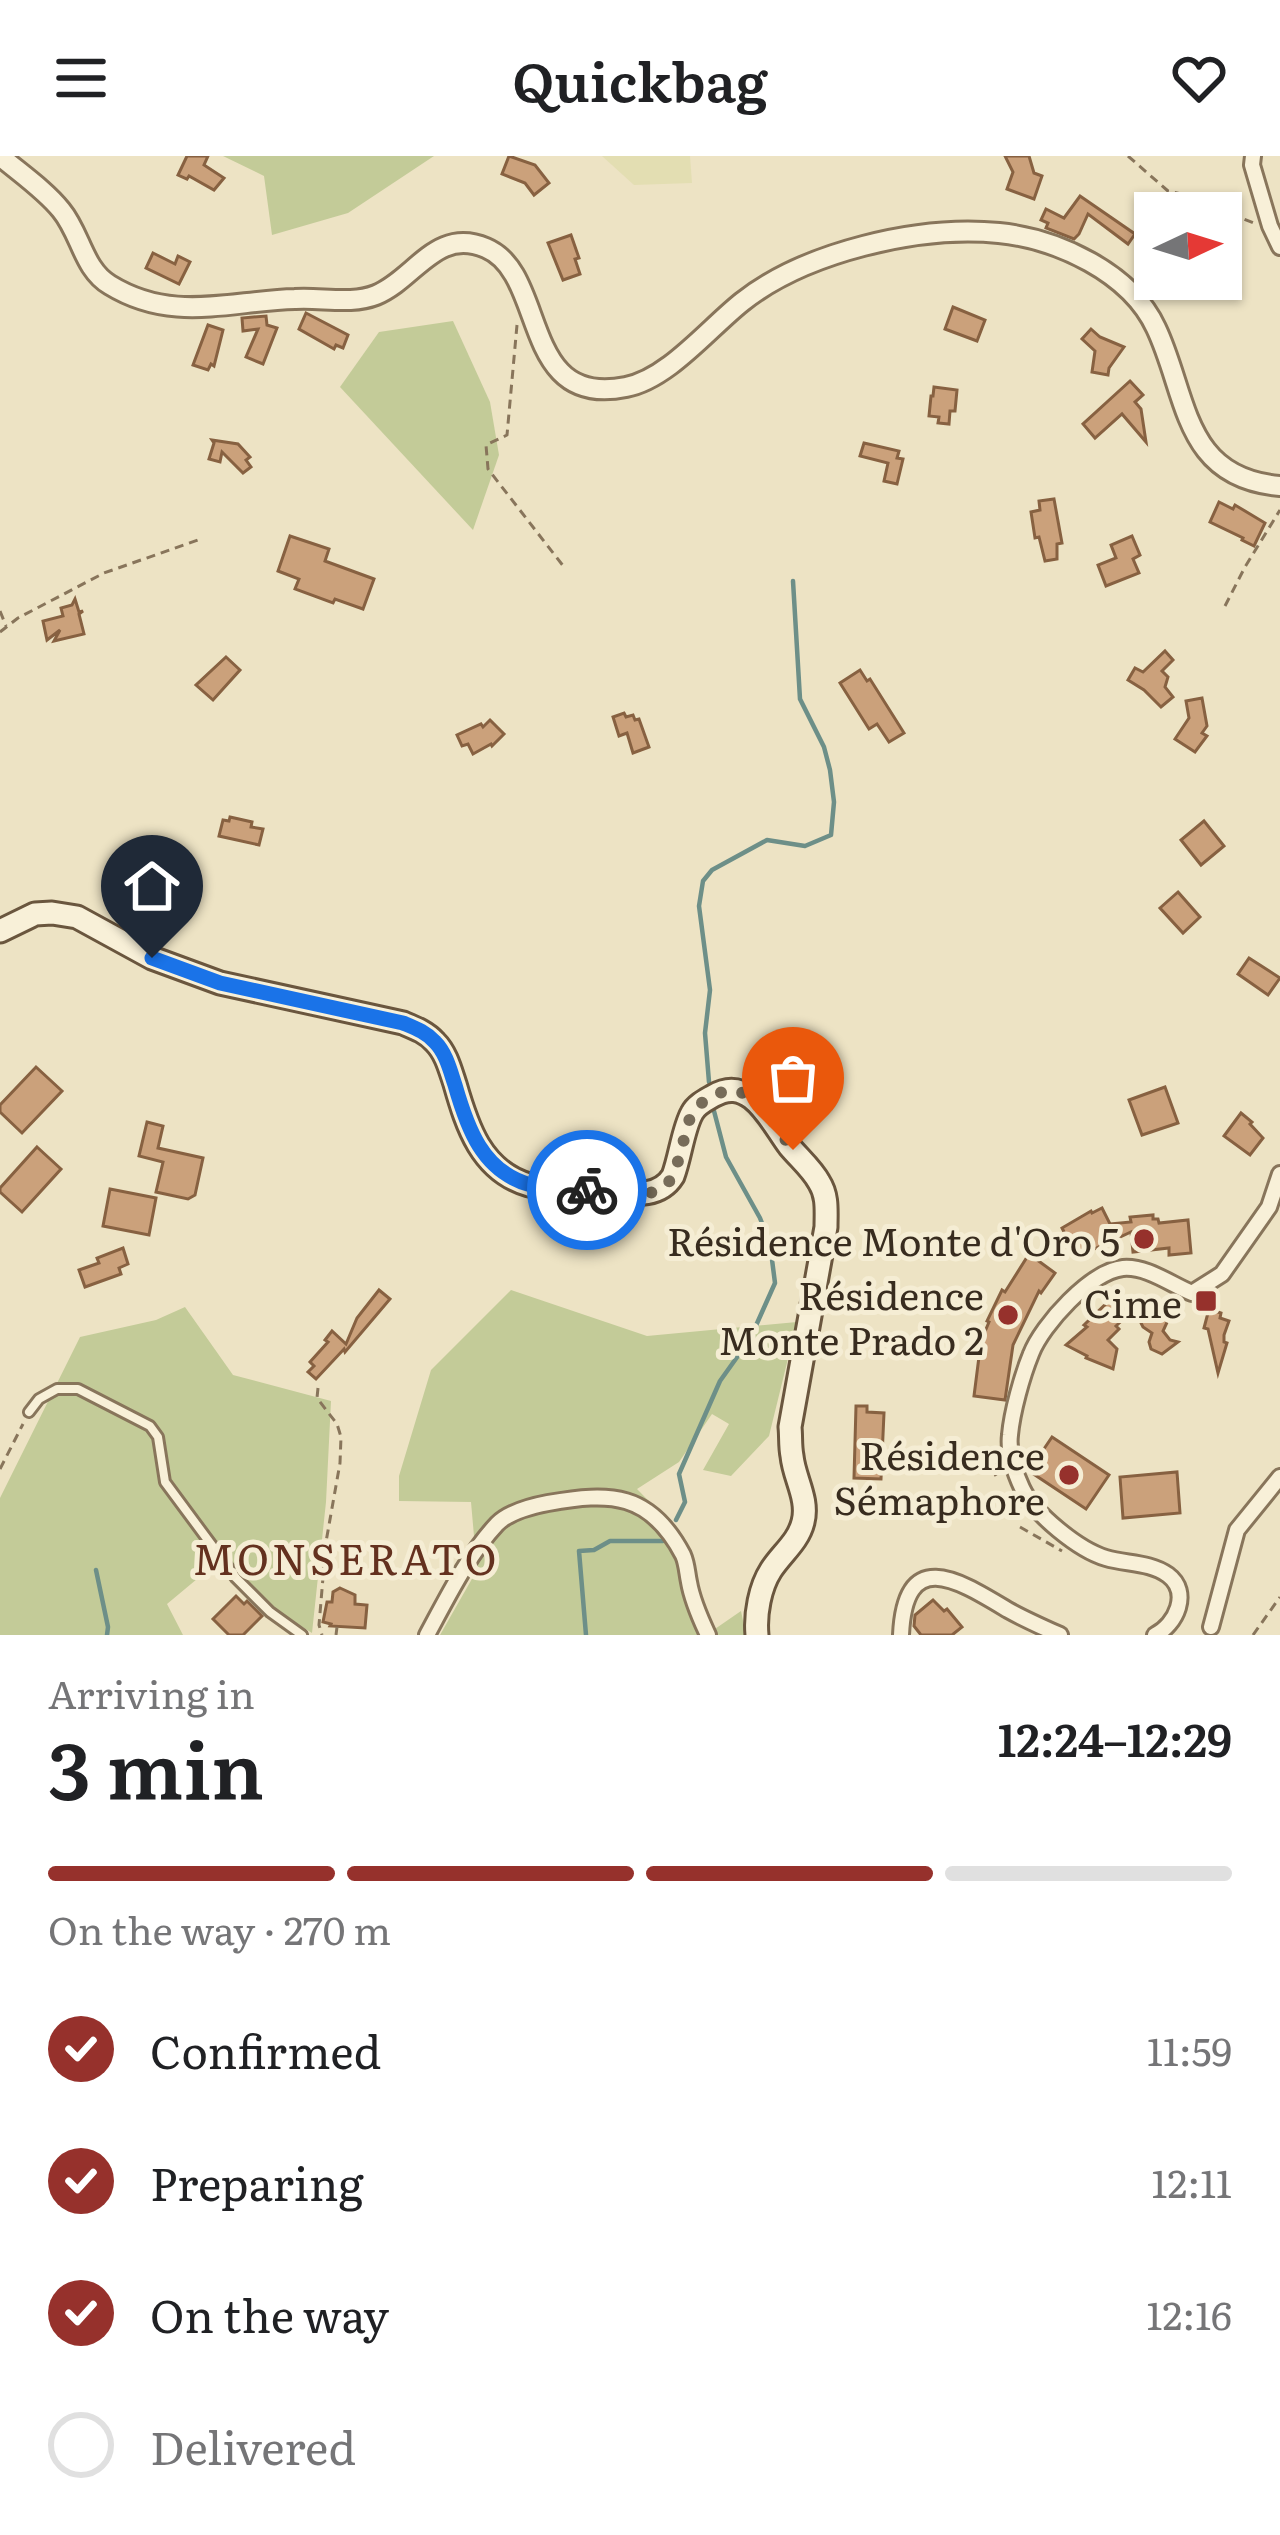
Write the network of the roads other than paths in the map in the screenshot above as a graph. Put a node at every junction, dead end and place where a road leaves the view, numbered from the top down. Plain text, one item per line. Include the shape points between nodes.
1 (0, 156) edge
2 (1253, 156) edge
3 (1280, 247) edge
4 (1280, 486) edge
5 (0, 931) edge
6 (1280, 1174) edge
7 (29, 1412) road end
8 (1280, 1477) edge
9 (1211, 1627) dead end
10 (302, 1635) edge
11 (427, 1635) edge
12 (708, 1635) edge
13 (757, 1635) edge
14 (901, 1635) edge
15 (1060, 1635) edge
16 (1155, 1635) edge

1 - 4 street via 60,208 98,278 139,301 192,308 351,300 376,295 443,245 491,249 512,270 555,366 598,390 654,377 772,280 824,256 969,231 1030,238 1101,269 1135,296 1156,326 1190,428 1212,457 1234,474
2 - 3 street
5 - 13 main road via 35,914 76,917 220,983 422,1031 439,1045 479,1149 529,1185 648,1194 673,1176 701,1103 736,1090 764,1108 819,1182 826,1228 790,1427 806,1510 771,1570
6 - 16 street via 1269,1208 1222,1274 1192,1293 1118,1268 1059,1313 1031,1353 1009,1436 1031,1502 1084,1550 1172,1577 1179,1605
7 - 10 lane via 57,1389 79,1389 150,1426 166,1483 183,1507 236,1578
8 - 9 street via 1237,1530
11 - 12 street via 500,1520 592,1495 622,1498 658,1522 682,1553
14 - 15 street via 906,1600 936,1577

